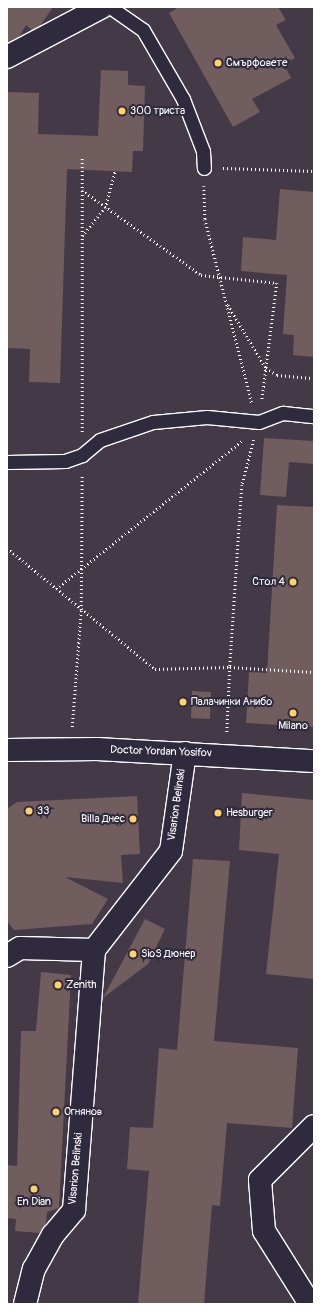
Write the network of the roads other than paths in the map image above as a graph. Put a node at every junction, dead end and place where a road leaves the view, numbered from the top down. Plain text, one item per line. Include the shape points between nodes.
1 (102, 7) edge
2 (110, 7) edge
3 (7, 57) edge
4 (204, 168) road end
5 (314, 416) edge
6 (7, 462) edge
7 (7, 750) edge
8 (185, 753) junction
9 (314, 761) edge
10 (94, 950) junction
11 (7, 956) edge
12 (314, 1126) edge
13 (25, 1304) edge
14 (310, 1304) edge

1 - 3 street
2 - 4 lane via 142,30 182,99 203,151
5 - 6 lane via 283,413 259,422 207,417 152,422 100,440 82,455 65,461
7 - 8 street, Doctor Yordan Yosifov
8 - 9 street, Doctor Yordan Yosifov
8 - 10 street, Visarion Belinski via 171,852
10 - 11 street via 20,948
10 - 13 street, Visarion Belinski via 74,1210 53,1236 34,1269
12 - 14 street via 260,1180 264,1231

